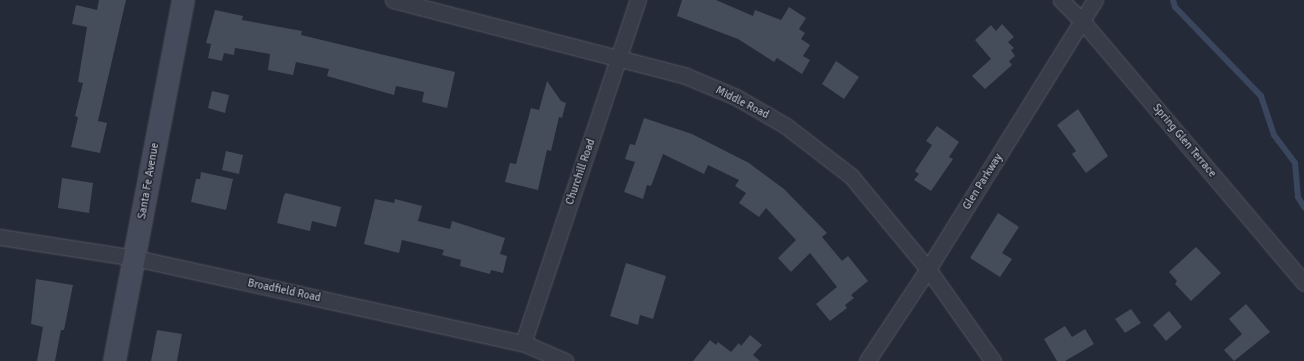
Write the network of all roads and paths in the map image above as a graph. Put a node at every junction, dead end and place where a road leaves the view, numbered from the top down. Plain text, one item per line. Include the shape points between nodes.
1 (183, 0) edge
2 (393, 0) edge
3 (638, 0) edge
4 (1061, 0) edge
5 (1095, 0) edge
6 (1083, 22) junction
7 (619, 58) junction
8 (0, 237) edge
9 (135, 258) junction
10 (928, 269) junction
11 (1304, 284) edge
12 (523, 343) junction
13 (114, 361) edge
14 (565, 361) edge
15 (867, 361) edge
16 (993, 361) edge

1 - 9 main road, Santa Fe Avenue
2 - 7 street, Middle Road
3 - 7 street, Churchill Road
4 - 6 street, Spring Glen Terrace
5 - 6 street, Glen Parkway
6 - 10 street, Glen Parkway
6 - 11 street, Spring Glen Terrace
7 - 10 street, Middle Road via 686,76 736,97 786,126 851,176
7 - 12 street, Churchill Road
8 - 9 street, Broadfield Road
9 - 12 street, Broadfield Road
9 - 13 main road, Santa Fe Avenue
10 - 15 street, Glen Parkway
10 - 16 street, Middle Road
12 - 14 street, Broadfield Road

